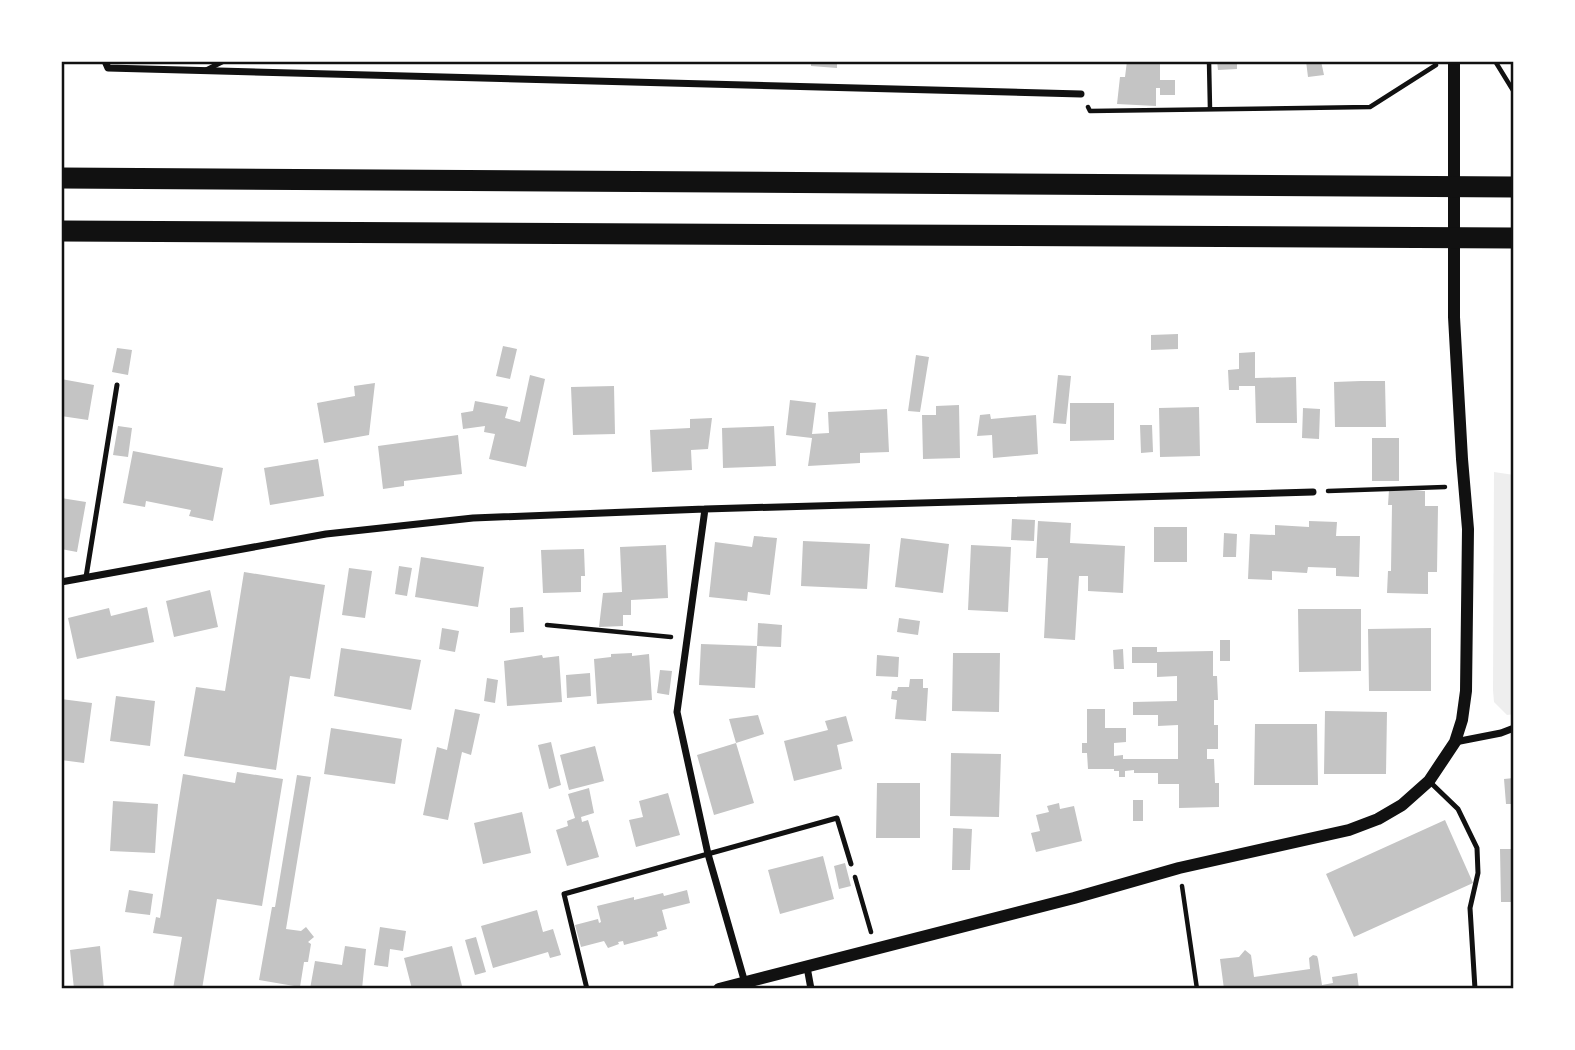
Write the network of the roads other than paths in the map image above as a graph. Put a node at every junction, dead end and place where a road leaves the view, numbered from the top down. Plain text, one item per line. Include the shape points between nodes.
1 (105, 61) edge
2 (224, 61) edge
3 (1454, 61) edge
4 (206, 71) junction
5 (1082, 94) road end
6 (61, 178) edge
7 (1514, 187) edge
8 (61, 231) edge
9 (1514, 238) edge
10 (117, 385) dead end
11 (1313, 492) road end
12 (705, 509) junction
13 (86, 577) junction
14 (61, 582) edge
15 (1514, 728) edge
16 (1455, 742) junction
17 (1429, 781) junction
18 (708, 854) junction
19 (851, 863) road end
20 (807, 967) junction
21 (745, 983) junction
22 (587, 989) edge
23 (719, 989) edge
24 (811, 989) edge
25 (1475, 989) edge

1 - 4 street via 108,68
2 - 4 lane
3 - 16 street via 1454,317 1468,529 1466,691
4 - 5 street
6 - 7 highway
8 - 9 highway
10 - 13 lane
11 - 12 street
12 - 13 street via 473,518 326,534
12 - 18 street via 677,712
13 - 14 street
15 - 16 street
16 - 17 street
17 - 20 street via 1402,805 1349,830 1179,868
17 - 25 lane via 1458,809 1477,848 1478,873 1470,908
18 - 19 lane via 837,818
18 - 21 street
18 - 22 lane via 564,894
20 - 21 street
20 - 24 street
21 - 23 street

